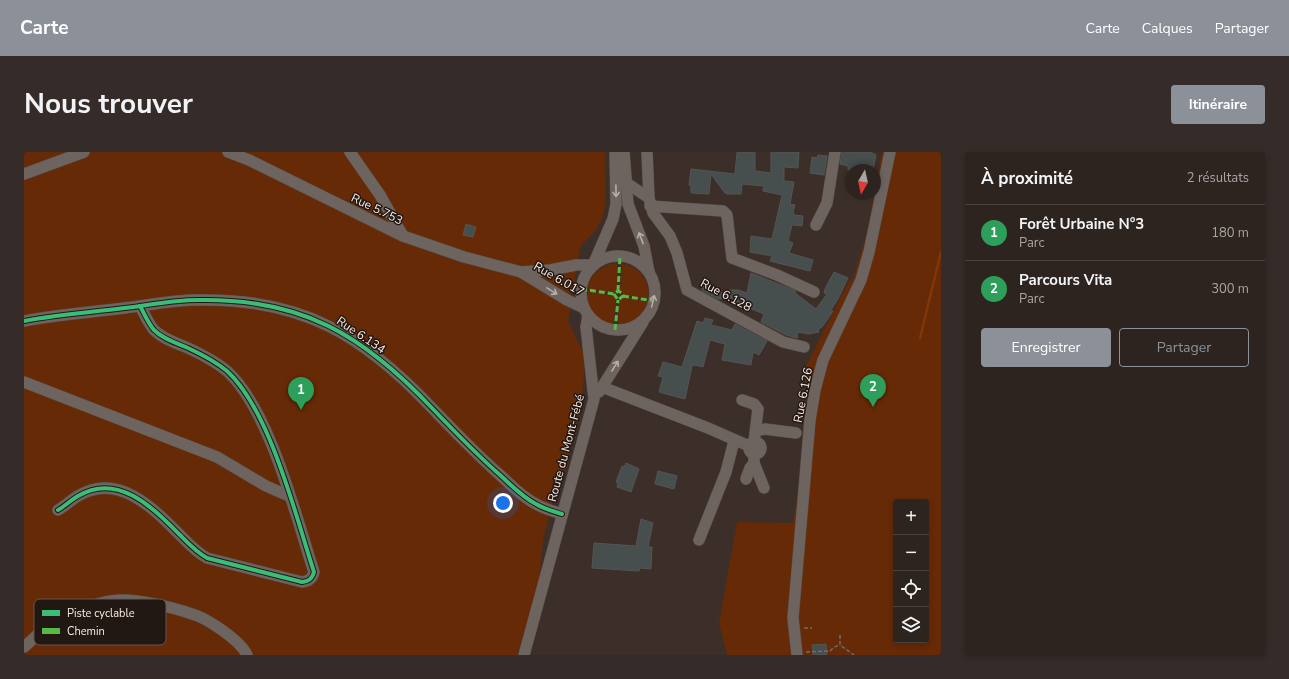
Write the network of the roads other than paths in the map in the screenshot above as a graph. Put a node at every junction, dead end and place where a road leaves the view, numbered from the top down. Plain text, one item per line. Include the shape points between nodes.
1 (84, 152) edge
2 (228, 152) edge
3 (350, 152) edge
4 (615, 152) edge
5 (624, 152) edge
6 (647, 152) edge
7 (834, 152) edge
8 (890, 152) edge
9 (24, 174) edge
10 (625, 182) junction
11 (649, 202) junction
12 (816, 225) dead end
13 (402, 236) junction
14 (593, 265) junction
15 (521, 272) junction
16 (649, 273) junction
17 (814, 292) dead end
18 (140, 306) junction
19 (586, 311) junction
20 (645, 318) junction
21 (24, 321) edge
22 (804, 347) dead end
23 (24, 382) edge
24 (602, 387) junction
25 (594, 399) junction
26 (742, 400) dead end
27 (796, 433) dead end
28 (734, 441) junction
29 (753, 447) junction
30 (746, 479) dead end
31 (764, 488) dead end
32 (289, 496) junction
33 (58, 510) dead end
34 (562, 514) junction
35 (699, 540) dead end
36 (166, 608) edge
37 (34, 639) edge
38 (24, 648) edge
39 (247, 655) edge
40 (524, 655) edge
41 (797, 655) edge

1 - 9 street
2 - 13 street, Rue 5.753
3 - 13 street via 380,195
4 -> 14 street via 616,204 613,219
5 - 10 street
6 - 11 street
7 - 12 street via 827,203
8 - 41 street, Rue 6.126 via 874,237 861,280 823,360 815,390 810,420 793,618
10 - 11 street, Rue 6.128
16 -> 10 street via 644,246 628,204
11 - 17 street via 725,213 732,258
11 - 22 street, Rue 6.128 via 670,236 687,290 783,342
13 - 15 street, Rue 5.753 via 464,257
14 - 15 street, Rue 6.017
14 - 16 street, Rue 6.017 via 608,257 620,256 641,264
14 - 19 street, Rue 6.017 via 585,276 581,288 581,298
15 -> 19 street, Rue 6.017
20 -> 16 street via 654,296
18 - 21 street, Rue 6.134
18 - 32 street via 152,328 160,335 208,358 238,384 268,437
18 - 34 street, Rue 6.134 via 198,300 234,301 304,314 328,324 392,368 477,455 516,490 536,504
19 - 20 street, Rue 6.017 via 600,325 615,330 626,329
19 - 25 street, Route du Mont-Fébé
24 -> 20 street
23 - 32 street via 217,457 266,486
24 - 25 street
24 - 28 street via 708,428
25 - 34 street, Route du Mont-Fébé
26 - 29 street via 754,404 758,409
27 - 29 street via 765,429
28 - 29 street
28 - 35 street via 726,472
29 - 30 street
29 - 31 street
32 - 33 street via 314,572 309,581 302,582 207,558 197,552 150,506 115,489 92,490 79,495
34 - 40 street, Route du Mont-Fébé
36 - 39 street via 200,617 240,644
37 - 38 street

